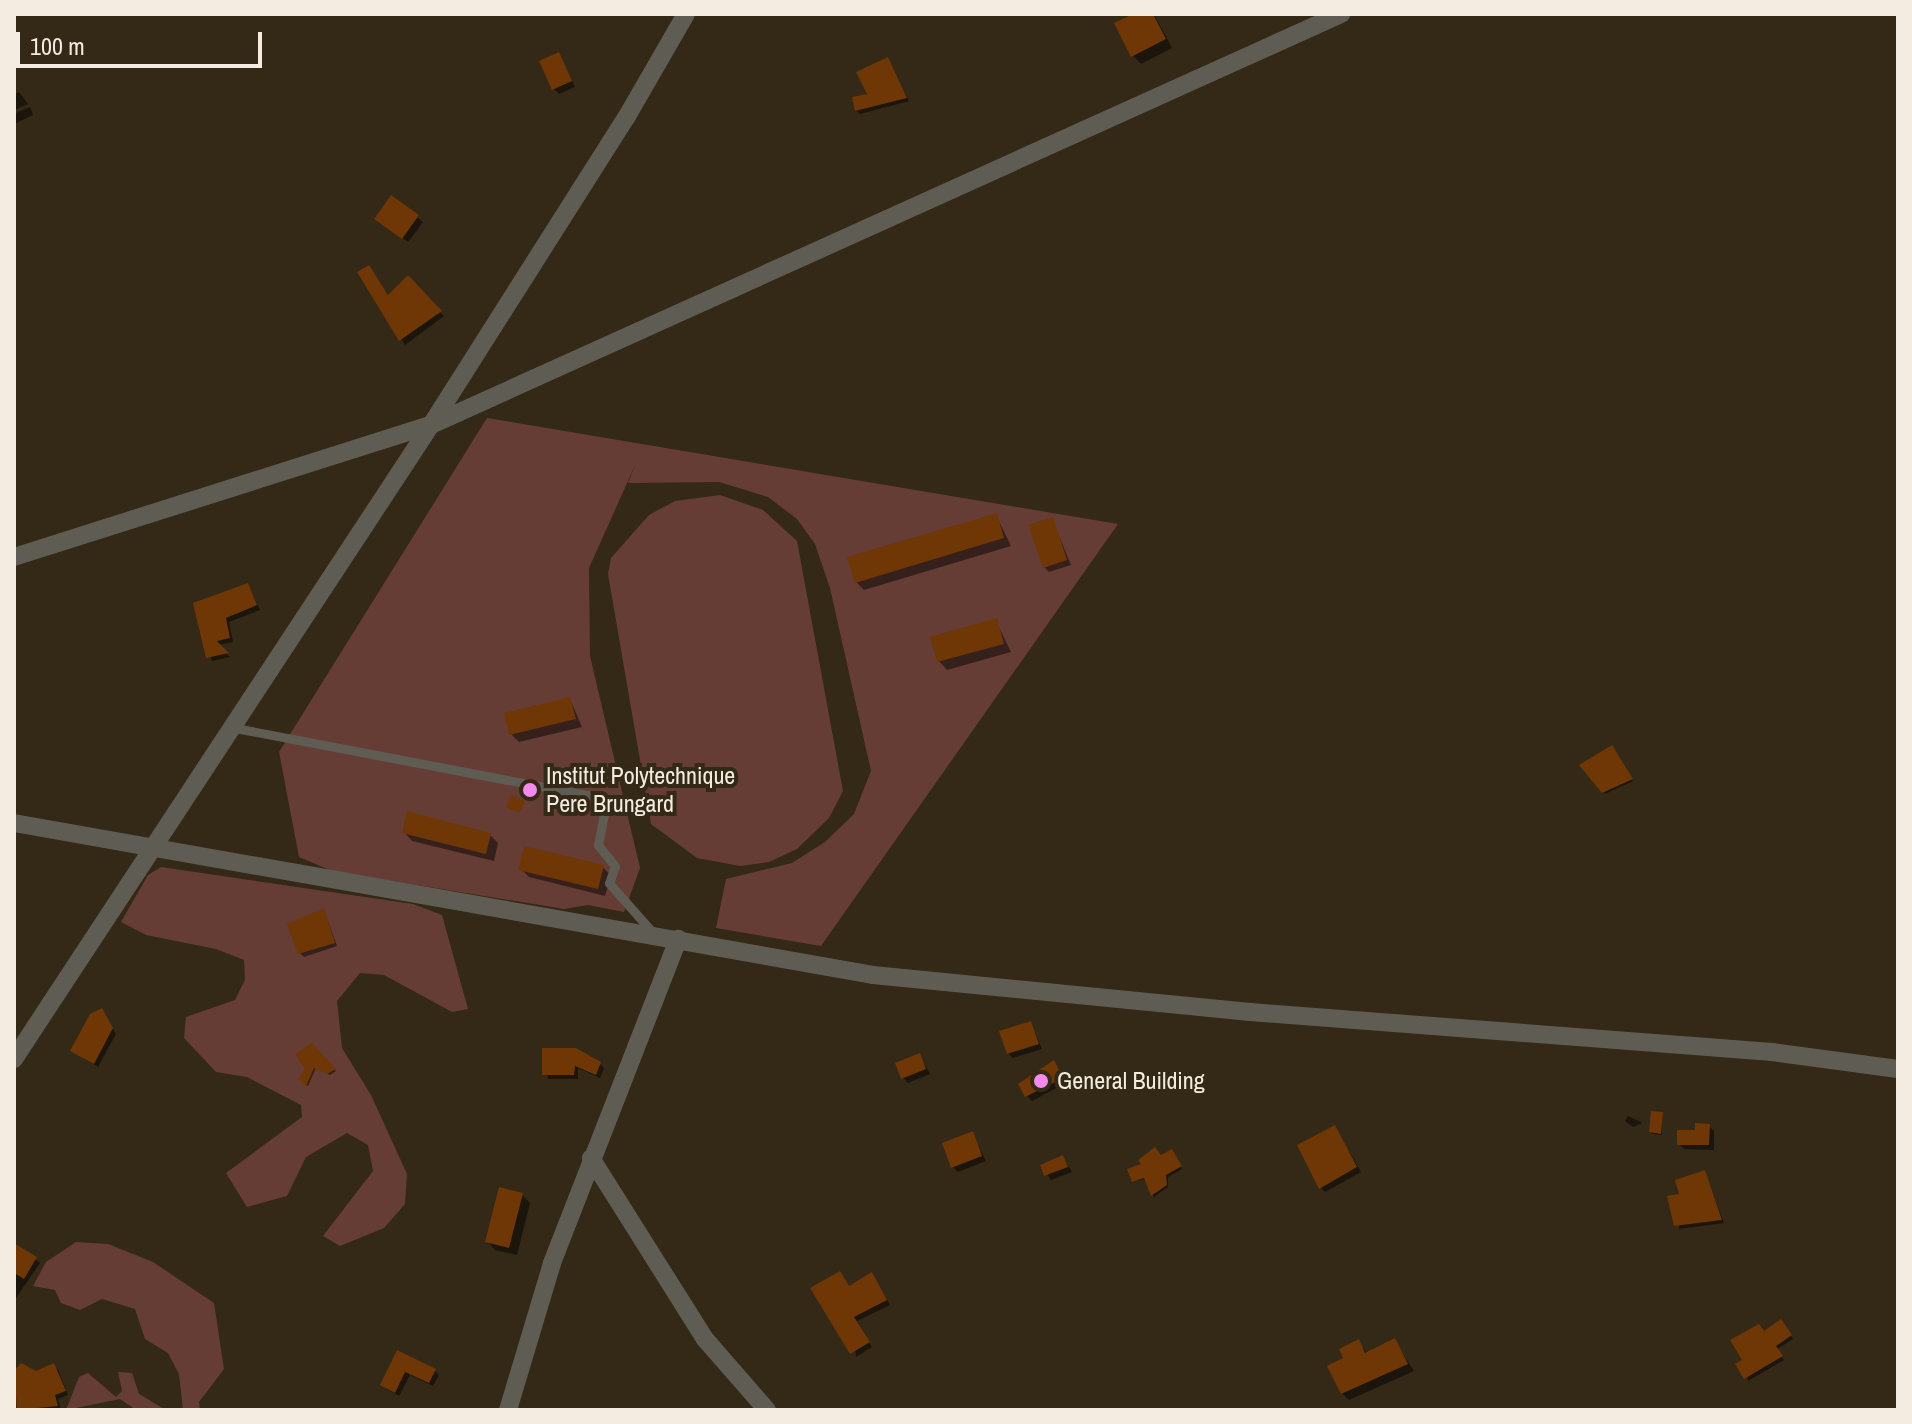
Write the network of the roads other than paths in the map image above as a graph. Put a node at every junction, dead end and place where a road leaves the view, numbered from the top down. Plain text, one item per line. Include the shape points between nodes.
1 (686, 14) edge
2 (1341, 14) edge
3 (431, 425) junction
4 (14, 557) edge
5 (235, 728) junction
6 (14, 823) edge
7 (155, 850) junction
8 (654, 934) junction
9 (678, 939) junction
10 (14, 1059) edge
11 (1898, 1069) edge
12 (591, 1158) junction
13 (508, 1410) edge
14 (767, 1410) edge

1 - 3 street
2 - 3 street
3 - 4 street
3 - 5 street
5 - 7 street
5 - 8 lane via 607,799 598,845 615,866 609,883
6 - 7 street
7 - 8 street
7 - 10 street
8 - 9 street
9 - 11 street via 873,975 1250,1012 1772,1052
9 - 12 street
12 - 13 street
12 - 14 street via 705,1339

